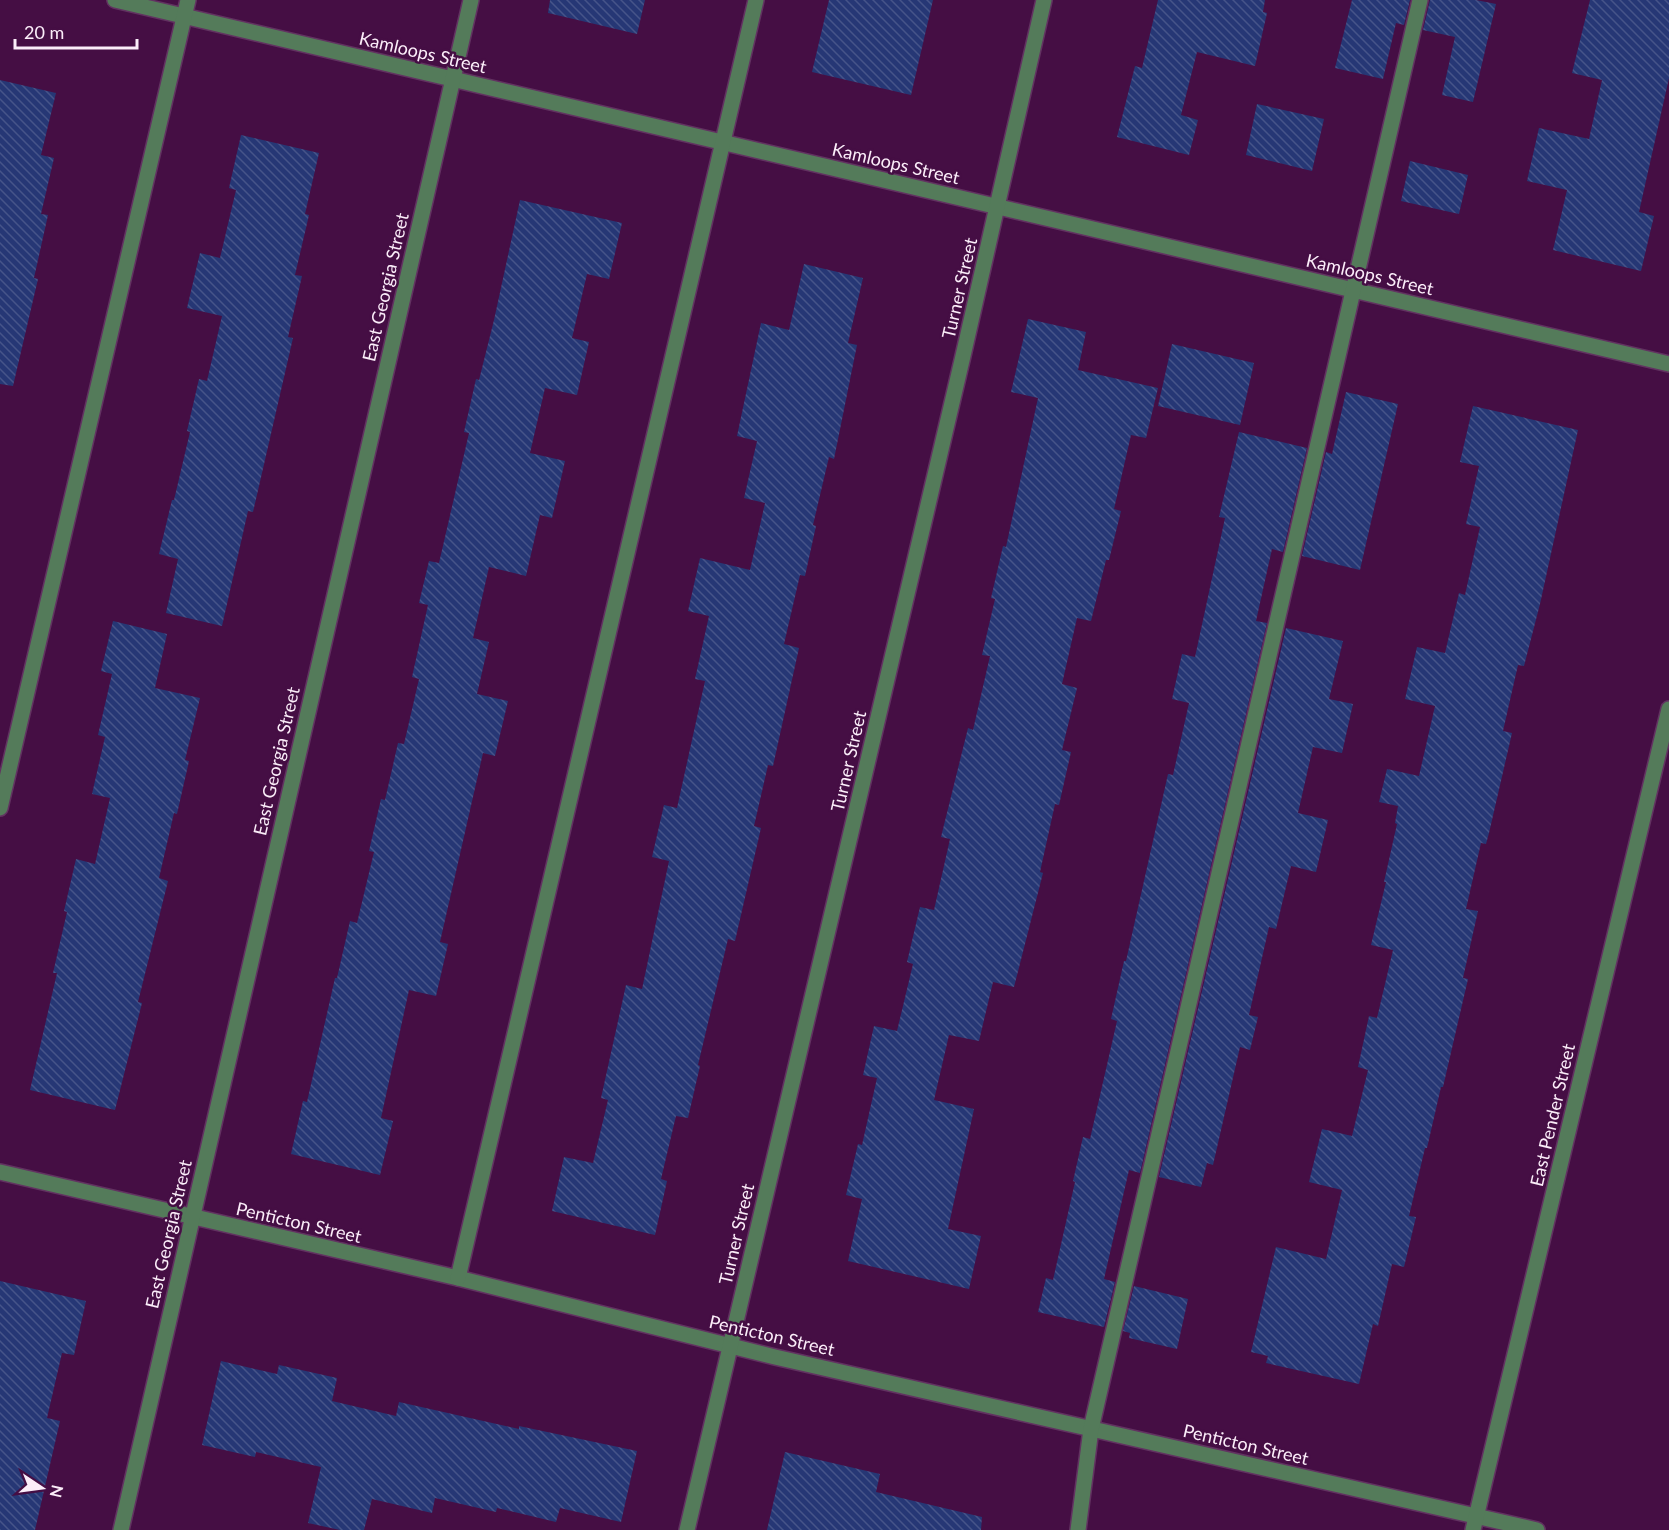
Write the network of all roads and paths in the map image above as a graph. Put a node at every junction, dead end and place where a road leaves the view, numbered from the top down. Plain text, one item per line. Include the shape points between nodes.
1 (115, 0) edge
2 (188, 0) edge
3 (471, 0) edge
4 (756, 0) edge
5 (1044, 0) edge
6 (1420, 0) edge
7 (184, 16) junction
8 (453, 79) junction
9 (722, 142) junction
10 (997, 207) junction
11 (1353, 290) junction
12 (1669, 364) edge
13 (1669, 709) edge
14 (0, 808) edge
15 (0, 1172) edge
16 (192, 1216) junction
17 (458, 1278) junction
18 (730, 1345) junction
19 (1091, 1429) junction
20 (1475, 1523) edge
21 (121, 1530) edge
22 (687, 1530) edge
23 (1078, 1530) edge
24 (1537, 1530) edge

1 - 7 street, Kamloops Street
2 - 7 street
3 - 8 street, East Georgia Street
4 - 9 street
5 - 10 street, Turner Street
6 - 11 street
7 - 8 street, Kamloops Street
7 - 14 street
8 - 9 street, Kamloops Street
8 - 16 street, East Georgia Street
9 - 10 street, Kamloops Street
9 - 17 street
10 - 11 street, Kamloops Street
10 - 18 street, Turner Street
11 - 12 street, Kamloops Street
11 - 19 street
13 - 20 street, East Pender Street
15 - 16 street, Penticton Street
16 - 17 street, Penticton Street
16 - 21 street, East Georgia Street
17 - 18 street, Penticton Street
18 - 19 street, Penticton Street
18 - 22 street, Turner Street
19 - 20 street, Penticton Street
19 - 23 street
20 - 24 street, Penticton Street

